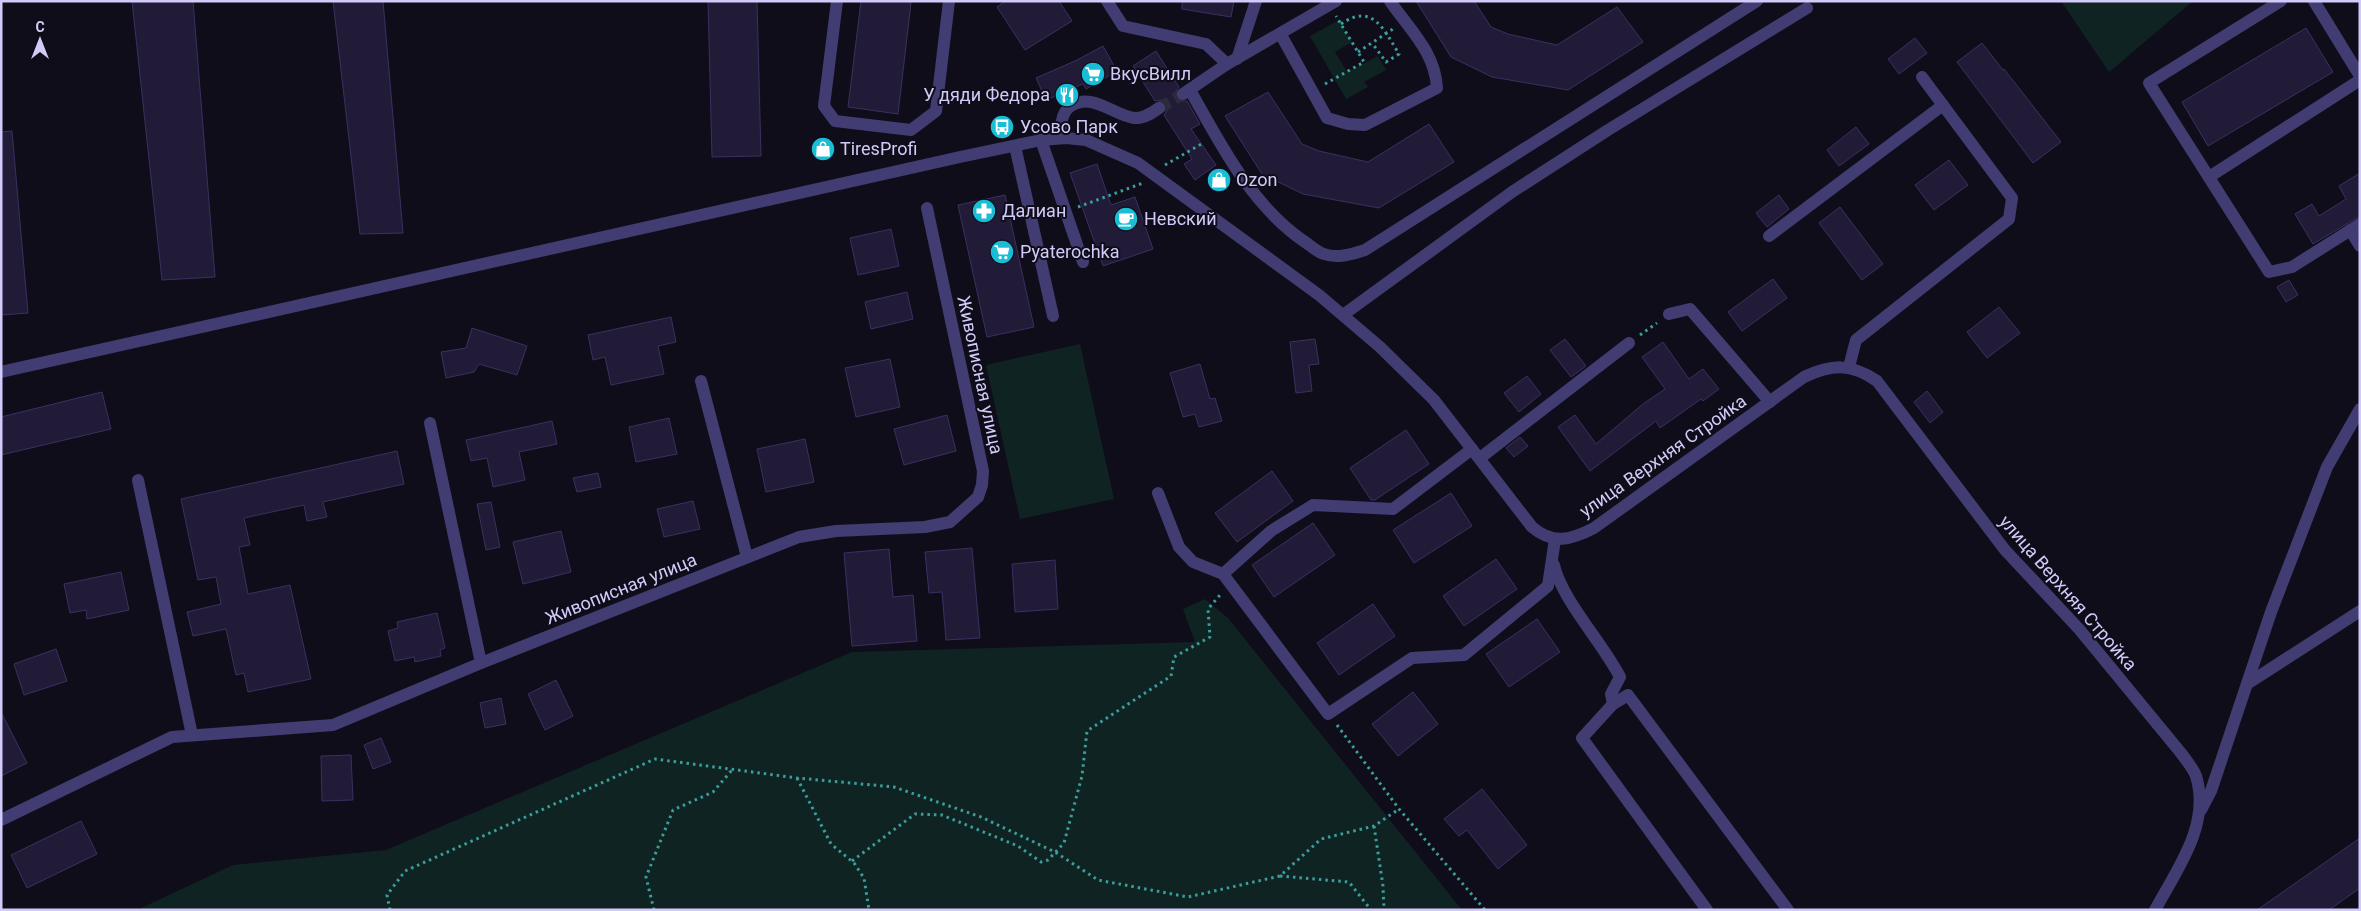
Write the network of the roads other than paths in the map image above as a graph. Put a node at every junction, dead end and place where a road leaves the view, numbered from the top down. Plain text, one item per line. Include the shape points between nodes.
1 (837, 1) edge
2 (949, 1) edge
3 (1107, 1) edge
4 (1256, 1) edge
5 (1390, 1) edge
6 (1757, 1) edge
7 (2281, 1) edge
8 (2314, 1) edge
9 (1333, 3) edge
10 (1807, 8) dead end
11 (1281, 35) junction
12 (1232, 61) junction
13 (2360, 76) edge
14 (1922, 77) dead end
15 (2360, 80) edge
16 (1943, 106) junction
17 (1159, 108) tunnel mouth
18 (1062, 138) junction
19 (1041, 140) junction
20 (1015, 146) junction
21 (2209, 177) junction
22 (927, 208) dead end
23 (2355, 227) edge
24 (1769, 236) dead end
25 (2360, 246) edge
26 (1083, 262) dead end
27 (1669, 314) road end
28 (1343, 315) junction
29 (1053, 316) dead end
30 (1629, 343) road end
31 (1849, 367) junction
32 (1, 372) edge
33 (701, 381) dead end
34 (1770, 402) junction
35 (2360, 409) edge
36 (430, 423) dead end
37 (1476, 454) junction
38 (138, 480) dead end
39 (1158, 493) dead end
40 (1555, 539) junction
41 (747, 557) junction
42 (1552, 558) junction
43 (1223, 574) junction
44 (2360, 611) edge
45 (481, 663) junction
46 (2247, 684) junction
47 (1613, 704) junction
48 (192, 735) junction
49 (2199, 814) junction
50 (1, 820) edge
51 (1707, 910) edge
52 (1788, 910) edge
53 (2155, 910) edge

1 - 2 street via 824,106 835,121 911,130 936,110
3 - 12 street via 1123,26 1206,44
4 - 12 street
5 - 11 street via 1424,47 1436,70 1437,88 1365,125 1327,118
6 - 12 street via 1365,250 1341,256 1323,254 1263,206 1186,92
7 - 21 street via 2149,83
8 - 13 street
9 - 11 street
10 - 28 street via 1520,186
11 - 12 street
14 - 16 street
15 - 21 street
16 - 24 street
16 - 31 street via 2012,198 2009,219 1856,340
17 - 18 street via 1136,118 1098,104 1076,103 1067,108 1063,117
18 - 19 street
18 - 28 street via 1086,140 1153,174
19 - 20 street
19 - 26 street
20 - 29 street
20 - 32 street
21 - 23 street via 2269,272 2292,267
22 - 41 street, Живописная улица via 983,471 978,497 950,522 925,527 808,535
23 - 25 street
27 - 34 street via 1690,309
28 - 37 street via 1434,400
30 - 37 street
31 - 34 street, улица Верхняя Стройка via 1821,370 1804,377
31 - 49 street, улица Верхняя Стройка via 1863,371 1877,382 2005,550 2079,629 2182,753 2195,774
33 - 41 street
34 - 40 street, улица Верхняя Стройка via 1594,528 1581,535
35 - 46 street via 2327,467
36 - 45 street
37 - 40 street via 1532,527
37 - 43 street via 1393,509 1313,505 1271,531
38 - 48 street
39 - 43 street via 1179,548 1193,562
40 - 42 street
41 - 45 street, Живописная улица
42 - 43 street via 1548,586 1464,655 1412,658 1328,714
42 - 47 street via 1558,581 1620,677 1611,694
44 - 46 street
45 - 48 street, Живописная улица via 333,725
46 - 49 street via 2211,791
47 - 51 street via 1582,738
47 - 52 street via 1628,695
48 - 50 street, Живописная улица via 172,737
49 - 53 street, улица Верхняя Стройка via 2192,842

